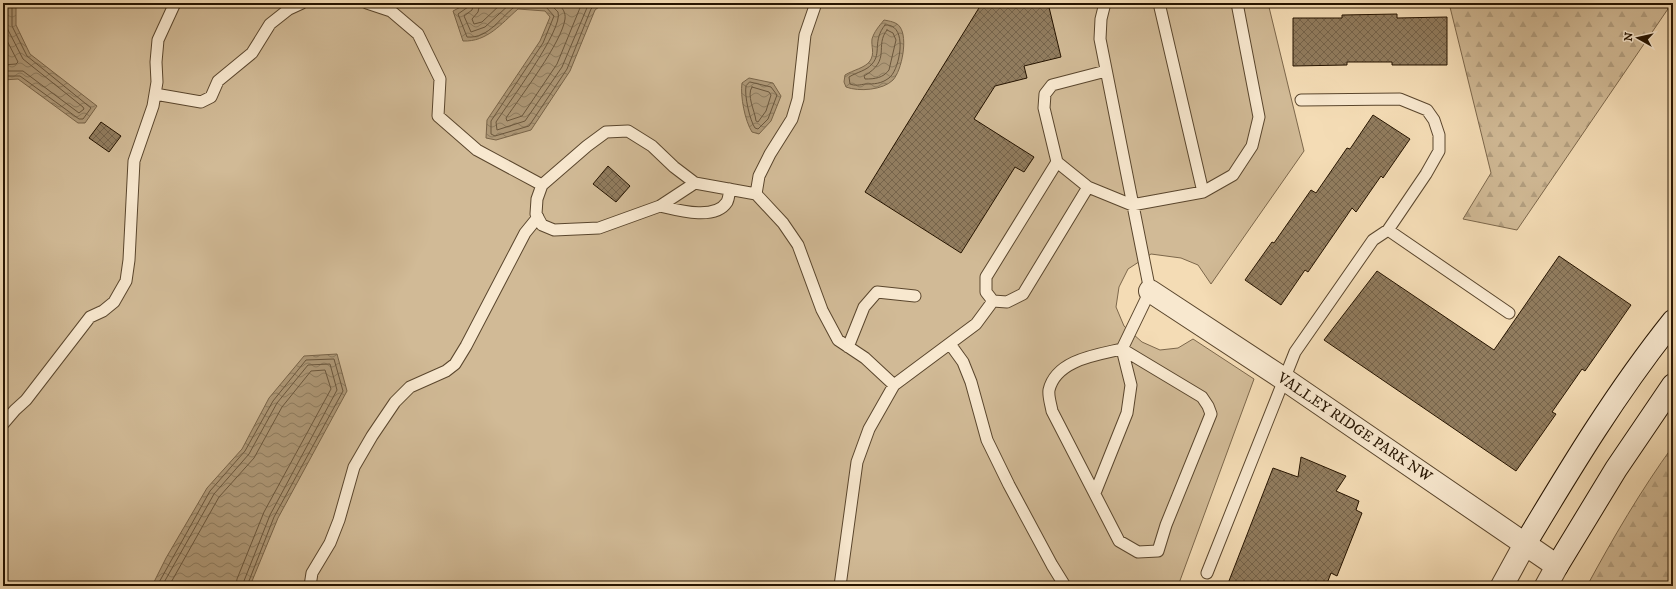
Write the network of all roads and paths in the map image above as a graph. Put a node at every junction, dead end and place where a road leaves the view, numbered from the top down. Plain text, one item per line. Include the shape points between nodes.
1 (175, 3) edge
2 (302, 3) edge
3 (367, 3) edge
4 (816, 3) edge
5 (1105, 3) edge
6 (1159, 3) edge
7 (1237, 3) edge
8 (1106, 71) junction
9 (155, 94) junction
10 (1301, 100) dead end
11 (1057, 162) junction
12 (695, 183) junction
13 (542, 185) junction
14 (1088, 187) junction
15 (730, 189) junction
16 (1204, 192) junction
17 (756, 194) junction
18 (1132, 205) junction
19 (660, 206) junction
20 (538, 217) junction
21 (1388, 230) junction
22 (1150, 291) junction
23 (915, 296) dead end
24 (993, 301) junction
25 (1509, 313) dead end
26 (1673, 321) edge
27 (950, 344) junction
28 (848, 347) junction
29 (1122, 349) junction
30 (1284, 379) junction
31 (894, 385) junction
32 (1673, 385) edge
33 (3, 424) edge
34 (1095, 493) junction
35 (1525, 544) junction
36 (1557, 566) junction
37 (1207, 573) dead end
38 (310, 586) edge
39 (840, 586) edge
40 (1065, 586) edge
41 (1502, 586) edge
42 (1546, 586) edge

1 - 9 lane via 158,40
2 - 9 lane via 288,9 270,24 252,53 218,81 211,97 201,102
3 - 13 lane via 391,11 418,34 440,79 438,116 477,150
4 - 17 lane via 805,35 798,98 792,119 759,176
5 - 8 lane via 1100,40
6 - 16 lane
7 - 16 lane via 1259,117 1252,146 1233,175
8 - 11 lane via 1052,85 1045,94 1044,108
8 - 18 lane
9 - 33 lane via 134,161 126,281 114,302 90,317 26,400
10 - 21 lane via 1400,99 1427,110 1434,120 1439,135 1439,151
11 - 14 lane
11 - 24 lane via 986,278 986,292
12 - 13 lane via 652,146 628,131 606,132
12 - 15 lane
12 - 19 lane
13 - 20 lane via 537,199
14 - 18 lane
14 - 24 lane via 1022,294 1007,302
15 - 17 lane
15 - 19 lane via 727,202 709,212 692,213
16 - 18 lane
17 - 28 lane via 783,223 798,245 822,310 838,340
18 - 22 lane
19 - 20 lane via 599,228 554,230 542,225
20 - 38 lane via 525,233 455,364 446,371 410,387 395,402 372,436 354,467 339,520 330,543 312,574
21 - 25 lane
21 - 30 lane via 1373,240 1299,346
22 - 29 lane
22 - 30 street, VALLEY RIDGE PARK NW
23 - 28 lane via 878,292 864,307
24 - 27 lane via 976,324
26 - 35 street via 1579,454
27 - 31 lane
27 - 40 lane via 963,362 971,382 987,440 1012,492
28 - 31 lane via 865,358
29 - 34 lane via 1131,384 1127,413
29 - 34 lane via 1081,359 1056,374 1049,391 1052,412
29 - 34 lane via 1202,397 1211,414 1158,550 1138,552 1119,541
30 - 35 street, VALLEY RIDGE PARK NW
30 - 37 lane
31 - 39 lane via 869,429 857,462
32 - 36 street via 1616,469
35 - 36 street, VALLEY RIDGE PARK NW
35 - 41 street
36 - 42 street

